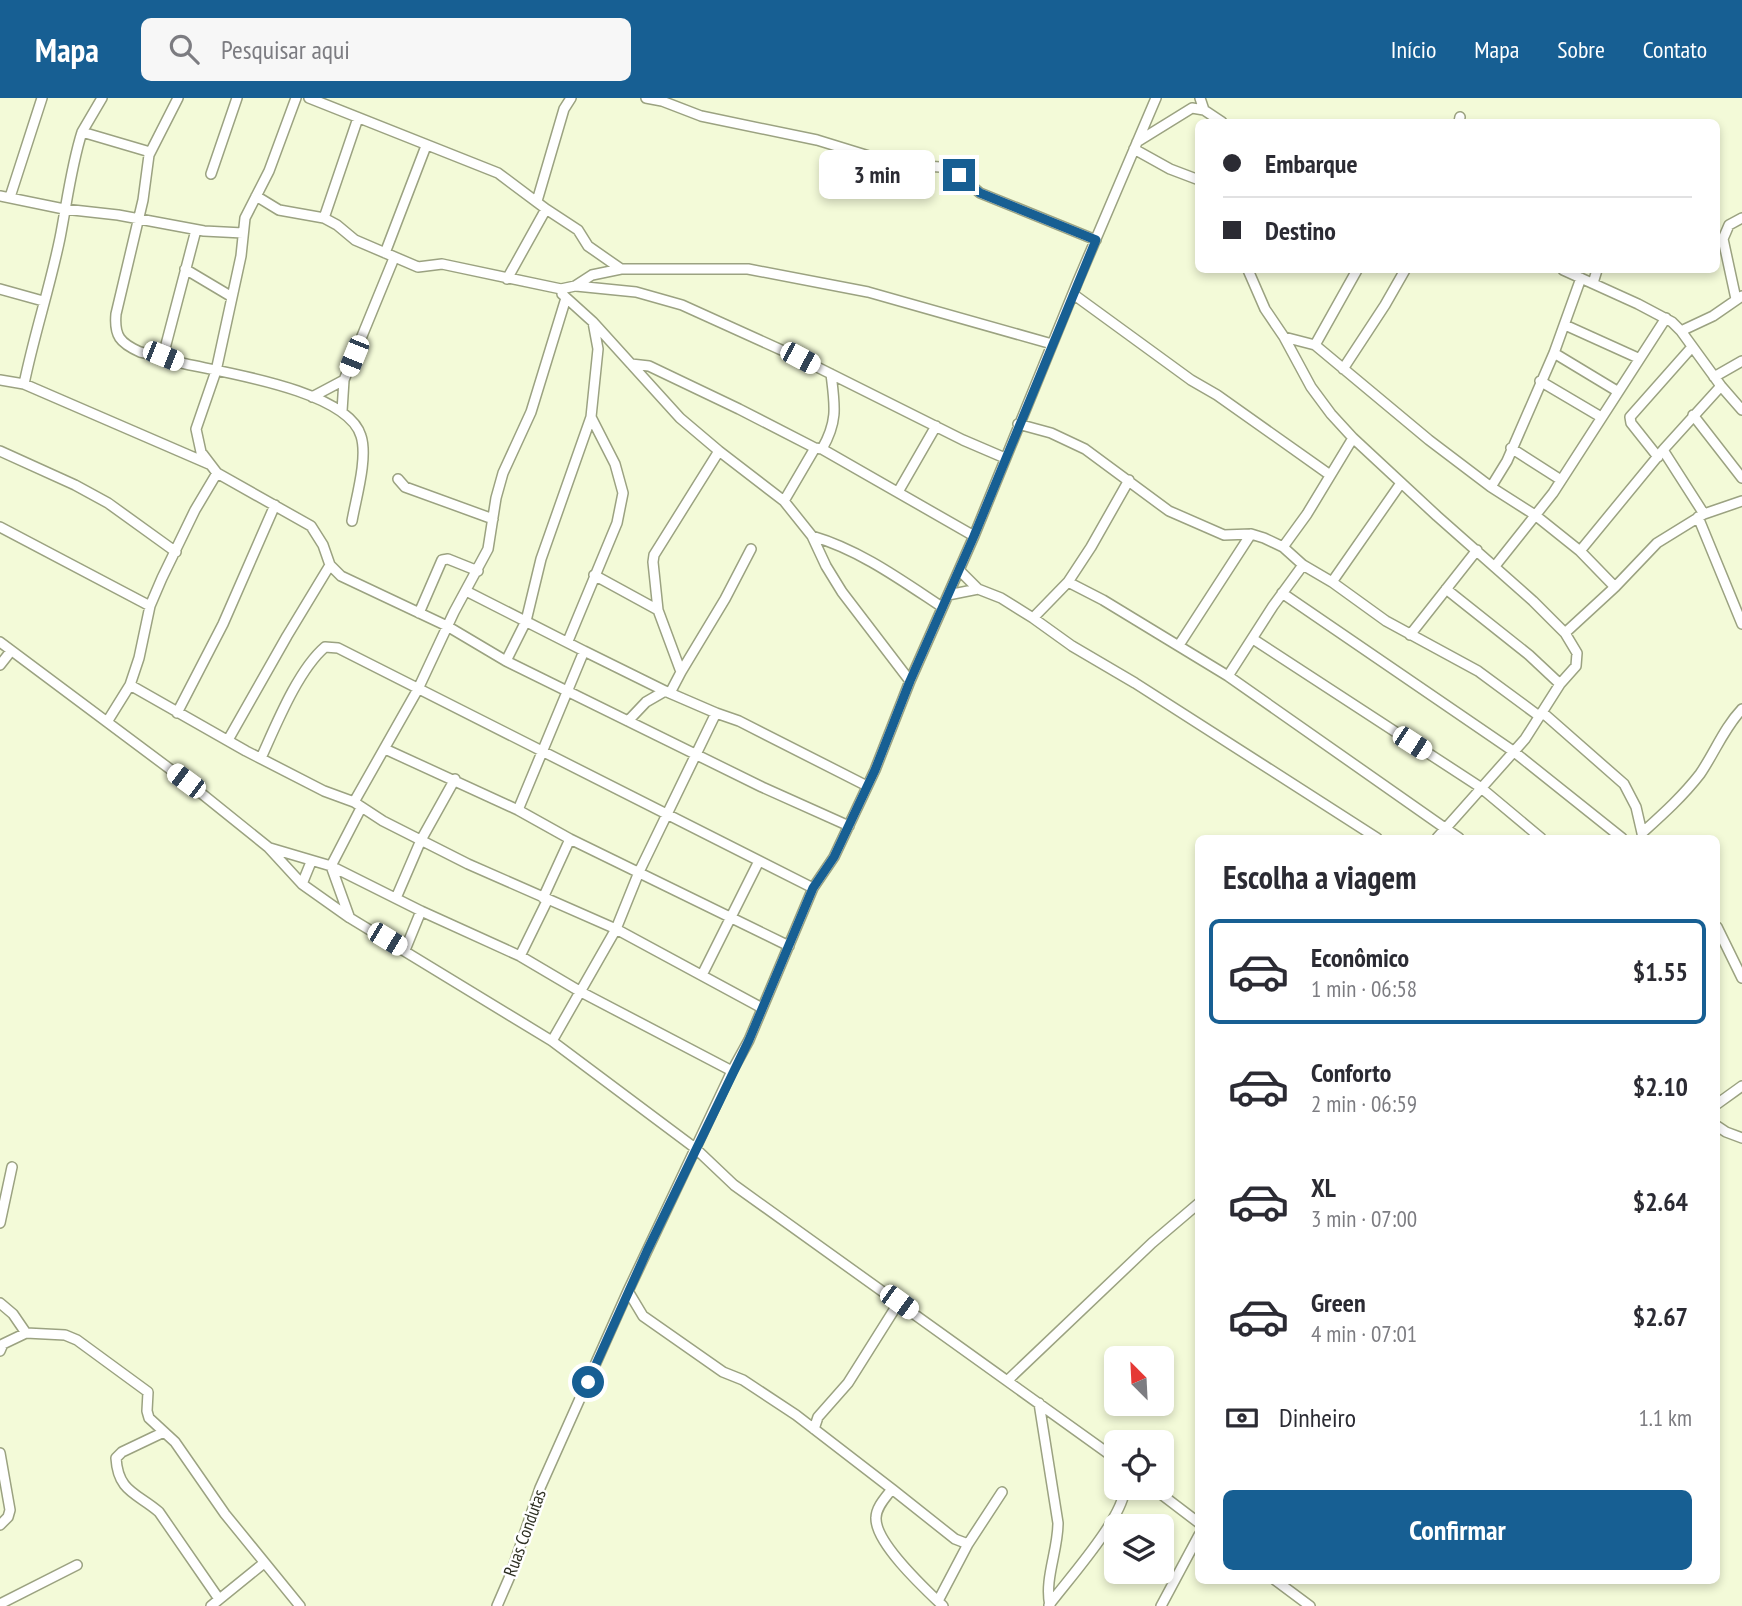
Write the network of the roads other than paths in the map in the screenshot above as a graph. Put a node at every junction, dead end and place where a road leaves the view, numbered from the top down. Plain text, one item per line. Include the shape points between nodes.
1 (43, 98) edge
2 (102, 98) edge
3 (178, 98) edge
4 (237, 98) edge
5 (296, 98) edge
6 (309, 98) edge
7 (571, 98) edge
8 (646, 98) edge
9 (1156, 98) edge
10 (1199, 98) edge
11 (1204, 110) junction
12 (358, 118) junction
13 (1218, 119) edge
14 (82, 132) junction
15 (426, 146) junction
16 (1135, 146) junction
17 (150, 152) junction
18 (211, 174) dead end
19 (1195, 178) edge
20 (5, 196) edge
21 (256, 196) junction
22 (537, 201) junction
23 (64, 209) junction
24 (546, 209) junction
25 (324, 218) junction
26 (1742, 218) edge
27 (139, 220) junction
28 (196, 230) junction
29 (243, 233) junction
30 (1096, 240) junction
31 (389, 255) junction
32 (186, 269) junction
33 (621, 269) junction
34 (1249, 273) edge
35 (1355, 273) edge
36 (1403, 273) edge
37 (1570, 273) edge
38 (1596, 273) edge
39 (1581, 278) junction
40 (507, 279) junction
41 (1593, 283) junction
42 (575, 286) junction
43 (556, 288) junction
44 (0, 289) edge
45 (1073, 294) junction
46 (232, 297) junction
47 (566, 298) junction
48 (1739, 298) edge
49 (43, 300) junction
50 (1666, 318) junction
51 (593, 322) junction
52 (1565, 325) junction
53 (1681, 331) junction
54 (1284, 337) junction
55 (1052, 344) junction
56 (1315, 345) junction
57 (1692, 347) junction
58 (1554, 353) junction
59 (163, 356) junction
60 (1638, 358) junction
61 (1742, 361) edge
62 (631, 365) junction
63 (1343, 369) junction
64 (216, 371) junction
65 (831, 374) junction
66 (1714, 377) junction
67 (0, 380) edge
68 (344, 380) junction
69 (1540, 382) junction
70 (24, 384) junction
71 (1721, 386) junction
72 (1617, 391) junction
73 (312, 397) junction
74 (1742, 410) edge
75 (342, 411) junction
76 (1693, 415) junction
77 (591, 417) junction
78 (1601, 417) junction
79 (1018, 424) junction
80 (936, 426) junction
81 (1353, 438) junction
82 (1510, 448) junction
83 (818, 449) junction
84 (0, 450) edge
85 (719, 452) junction
86 (1660, 453) junction
87 (1005, 458) junction
88 (214, 469) junction
89 (1330, 475) junction
90 (1742, 478) edge
91 (398, 479) dead end
92 (1129, 480) junction
93 (1561, 480) junction
94 (1401, 483) junction
95 (1492, 487) junction
96 (898, 492) junction
97 (784, 501) junction
98 (1742, 502) edge
99 (275, 505) junction
100 (1535, 515) junction
101 (1701, 516) junction
102 (493, 519) junction
103 (352, 521) dead end
104 (0, 527) edge
105 (1251, 534) junction
106 (812, 536) junction
107 (974, 536) junction
108 (1283, 547) junction
109 (751, 549) dead end
110 (1477, 550) junction
111 (1580, 551) junction
112 (176, 552) junction
113 (330, 565) junction
114 (1303, 565) junction
115 (1495, 566) junction
116 (959, 570) junction
117 (478, 571) junction
118 (594, 575) junction
119 (1068, 582) junction
120 (1332, 582) junction
121 (1615, 587) junction
122 (978, 589) junction
123 (1446, 589) junction
124 (466, 591) junction
125 (1282, 593) junction
126 (948, 594) junction
127 (150, 606) junction
128 (942, 607) junction
129 (657, 610) junction
130 (419, 613) junction
131 (1033, 618) junction
132 (526, 621) junction
133 (1742, 624) edge
134 (447, 626) junction
135 (1565, 633) junction
136 (1410, 635) junction
137 (1253, 639) junction
138 (568, 641) junction
139 (0, 642) edge
140 (1179, 645) junction
141 (11, 651) junction
142 (584, 651) junction
143 (506, 661) junction
144 (0, 665) edge
145 (681, 672) junction
146 (1227, 676) junction
147 (910, 681) junction
148 (1560, 684) junction
149 (130, 685) junction
150 (418, 689) junction
151 (568, 691) junction
152 (668, 692) junction
153 (1742, 709) edge
154 (177, 713) junction
155 (716, 713) junction
156 (1540, 714) junction
157 (628, 721) junction
158 (107, 722) junction
159 (228, 740) junction
160 (385, 749) junction
161 (1513, 751) junction
162 (541, 752) junction
163 (696, 753) junction
164 (261, 758) junction
165 (455, 779) junction
166 (867, 786) junction
167 (1480, 787) junction
168 (357, 805) junction
169 (518, 810) junction
170 (667, 813) junction
171 (849, 826) junction
172 (1446, 828) junction
173 (1372, 835) edge
174 (1440, 835) edge
175 (1455, 835) edge
176 (1537, 835) edge
177 (1618, 835) edge
178 (1642, 835) edge
179 (1643, 835) edge
180 (570, 839) junction
181 (421, 841) junction
182 (268, 847) junction
183 (759, 861) junction
184 (311, 862) junction
185 (331, 866) junction
186 (639, 872) junction
187 (302, 884) junction
188 (813, 888) junction
189 (396, 898) junction
190 (545, 900) junction
191 (421, 912) junction
192 (730, 917) junction
193 (350, 918) junction
194 (616, 929) junction
195 (1720, 932) edge
196 (789, 946) junction
197 (405, 950) junction
198 (520, 956) junction
199 (1739, 962) edge
200 (702, 975) junction
201 (1742, 978) edge
202 (581, 992) junction
203 (762, 1008) junction
204 (552, 1041) junction
205 (732, 1071) junction
206 (1742, 1086) edge
207 (1720, 1102) edge
208 (1720, 1128) edge
209 (1742, 1138) edge
210 (695, 1148) junction
211 (12, 1167) dead end
212 (1195, 1206) edge
213 (0, 1223) edge
214 (628, 1291) junction
215 (899, 1302) junction
216 (0, 1303) edge
217 (26, 1333) junction
218 (0, 1351) edge
219 (1008, 1381) junction
220 (1039, 1403) junction
221 (814, 1429) junction
222 (164, 1432) junction
223 (1104, 1450) edge
224 (0, 1453) edge
225 (892, 1489) junction
226 (1002, 1492) dead end
227 (1123, 1500) edge
228 (1169, 1500) edge
229 (1195, 1520) edge
230 (0, 1525) edge
231 (1195, 1542) edge
232 (968, 1544) junction
233 (264, 1563) junction
234 (78, 1565) dead end
235 (1280, 1584) edge
236 (215, 1603) edge
237 (0, 1604) edge
238 (940, 1604) edge
239 (300, 1606) edge
240 (497, 1606) edge
241 (1049, 1606) edge
242 (1161, 1606) edge
243 (1310, 1606) edge

1 - 20 street
2 - 14 street
3 - 17 street
4 - 18 street
5 - 21 street
6 - 12 street
7 - 22 street via 564,108
8 - 30 street via 895,164 940,167 959,175 980,193
9 - 16 street, Ruas Condutas
10 - 11 street
11 - 13 street
11 - 16 street via 1192,108
12 - 15 street
12 - 25 street
14 - 17 street
14 - 23 street
15 - 22 street via 498,173
15 - 31 street
16 - 19 street via 1170,169
16 - 30 street, Ruas Condutas
17 - 27 street
20 - 23 street
21 - 25 street via 279,210
21 - 29 street
22 - 24 street
23 - 27 street
23 - 49 street
24 - 33 street via 578,230 589,246
24 - 40 street
25 - 31 street via 355,240
26 - 48 street via 1729,225 1723,239
27 - 28 street
27 - 59 street via 115,329 125,345
28 - 29 street
28 - 32 street
29 - 46 street
30 - 45 street, Ruas Condutas
31 - 40 street via 418,267 442,264
31 - 68 street
32 - 46 street
32 - 59 street
33 - 42 street via 592,275
33 - 55 street via 748,269 798,277
34 - 54 street
35 - 56 street
36 - 63 street
37 - 39 street
38 - 41 street
39 - 41 street
39 - 52 street
40 - 43 street
41 - 50 street
42 - 43 street
42 - 65 street via 665,299
43 - 47 street
44 - 49 street
45 - 55 street, Ruas Condutas
45 - 89 street
46 - 64 street
47 - 51 street
47 - 102 street via 531,412 503,473
48 - 53 street
49 - 70 street
50 - 53 street
50 - 60 street
51 - 62 street
51 - 77 street via 598,349
52 - 58 street
52 - 60 street
53 - 57 street
54 - 56 street
54 - 81 street via 1311,387
55 - 79 street, Ruas Condutas
56 - 63 street
57 - 66 street
57 - 86 street via 1630,417
58 - 69 street
58 - 72 street
59 - 64 street
60 - 72 street
61 - 66 street
62 - 83 street via 649,366
62 - 85 street
63 - 95 street
64 - 73 street
64 - 88 street via 196,429 201,452
65 - 80 street
65 - 83 street via 835,416 831,434
66 - 71 street
67 - 70 street
68 - 73 street
68 - 75 street
69 - 78 street
69 - 82 street
70 - 88 street
71 - 74 street
71 - 76 street
72 - 78 street
73 - 75 street
75 - 103 street via 356,424 363,444
76 - 86 street
76 - 90 street
77 - 118 street via 615,464 623,493 617,523
77 - 132 street via 538,571
78 - 93 street
79 - 87 street, Ruas Condutas
79 - 92 street via 1076,444
80 - 87 street
80 - 96 street
81 - 89 street
81 - 94 street
82 - 93 street
82 - 95 street
83 - 96 street
83 - 97 street
84 - 112 street via 108,503
85 - 97 street
85 - 129 street via 654,555
86 - 101 street
86 - 111 street
87 - 107 street, Ruas Condutas
88 - 99 street
88 - 112 street
89 - 108 street
91 - 102 street via 405,487
92 - 105 street via 1183,518 1224,535
92 - 119 street
93 - 100 street
94 - 110 street
94 - 120 street
95 - 100 street
96 - 107 street
97 - 106 street
98 - 101 street
99 - 113 street via 311,526
99 - 154 street via 223,624
100 - 111 street
100 - 115 street
101 - 121 street via 1657,543
101 - 133 street
102 - 117 street via 488,549
104 - 127 street
105 - 108 street
105 - 140 street
106 - 128 street via 871,562
106 - 147 street via 842,592
107 - 116 street, Ruas Condutas
108 - 114 street
109 - 145 street
110 - 115 street
110 - 123 street
111 - 121 street
112 - 127 street
113 - 130 street via 355,584
113 - 159 street
114 - 120 street
114 - 125 street
115 - 135 street
116 - 122 street
116 - 126 street, Ruas Condutas
117 - 124 street
117 - 130 street via 442,560
118 - 129 street
118 - 138 street
119 - 131 street
119 - 140 street
120 - 136 street
121 - 135 street
122 - 126 street
122 - 131 street
123 - 136 street
123 - 148 street
124 - 132 street
124 - 134 street
125 - 137 street
125 - 161 street
126 - 128 street, Ruas Condutas
127 - 149 street
128 - 147 street, Ruas Condutas
129 - 145 street
130 - 134 street
131 - 173 street
132 - 138 street
132 - 143 street
134 - 143 street
134 - 150 street
135 - 148 street via 1578,660
136 - 156 street via 1469,665
137 - 146 street
137 - 167 street
138 - 142 street
139 - 141 street
140 - 146 street
141 - 144 street
141 - 158 street
142 - 151 street
142 - 152 street
143 - 151 street
145 - 152 street
146 - 172 street
147 - 166 street, Ruas Condutas
148 - 156 street
149 - 154 street
149 - 158 street
150 - 160 street
150 - 162 street
150 - 164 street via 338,648 325,647 289,698
151 - 157 street
151 - 162 street
152 - 155 street
152 - 157 street via 646,702
153 - 179 street via 1692,784
154 - 159 street
155 - 163 street
155 - 166 street
156 - 161 street
156 - 178 street via 1624,784 1636,807
157 - 163 street
158 - 182 street
159 - 164 street
160 - 165 street
160 - 168 street
161 - 167 street
161 - 177 street
162 - 169 street
162 - 170 street
163 - 170 street
163 - 171 street
164 - 168 street
165 - 169 street
165 - 181 street
166 - 171 street, Ruas Condutas
167 - 172 street
167 - 176 street
168 - 181 street
168 - 185 street
169 - 180 street
170 - 183 street
170 - 186 street
171 - 188 street, Ruas Condutas
172 - 174 street
172 - 175 street
180 - 186 street
180 - 190 street
181 - 189 street
181 - 190 street
182 - 184 street
182 - 187 street
183 - 188 street
183 - 192 street
184 - 185 street
184 - 187 street
185 - 189 street
185 - 193 street
186 - 192 street
186 - 194 street
187 - 193 street
188 - 196 street, Ruas Condutas
189 - 191 street
190 - 194 street
190 - 198 street
191 - 197 street
191 - 198 street
192 - 196 street
192 - 200 street
193 - 197 street
194 - 200 street
194 - 202 street
195 - 199 street
196 - 203 street, Ruas Condutas
197 - 204 street
198 - 202 street
199 - 201 street
200 - 203 street
202 - 204 street
202 - 205 street
203 - 205 street, Ruas Condutas
204 - 210 street
205 - 210 street, Ruas Condutas
206 - 207 street
208 - 209 street
210 - 214 street, Ruas Condutas
210 - 215 street via 734,1185
211 - 213 street
212 - 219 street
214 - 221 street via 643,1316
214 - 240 street, Ruas Condutas via 540,1488
215 - 219 street
215 - 221 street
216 - 217 street
217 - 218 street via 3,1344
217 - 222 street via 77,1340 145,1388 149,1418
219 - 220 street
220 - 223 street
220 - 241 street via 1058,1523 1047,1585
221 - 225 street
222 - 233 street
222 - 236 street via 121,1452 116,1458 121,1482 159,1512
224 - 230 street via 10,1510
225 - 232 street via 955,1539
225 - 238 street via 878,1509 878,1529 895,1558
226 - 232 street
227 - 241 street
228 - 229 street
231 - 242 street
232 - 238 street
233 - 236 street
233 - 239 street
234 - 237 street
235 - 243 street

